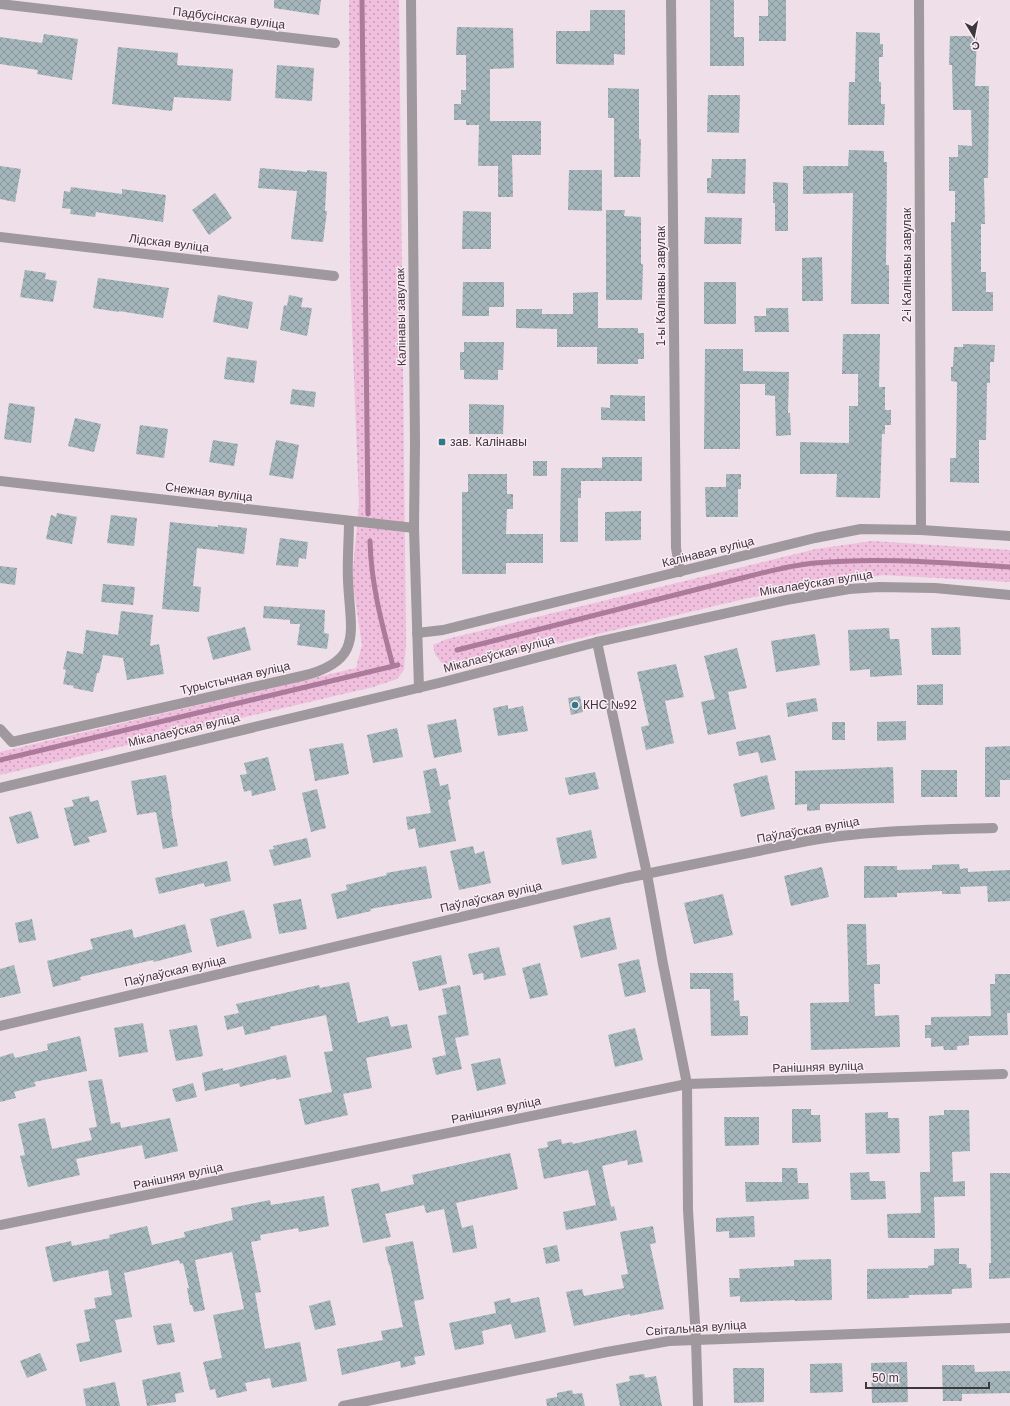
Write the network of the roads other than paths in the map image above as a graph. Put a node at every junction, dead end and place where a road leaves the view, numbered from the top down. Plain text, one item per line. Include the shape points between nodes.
1 (411, 0) edge
2 (671, 0) edge
3 (919, 0) edge
4 (0, 4) edge
5 (335, 44) dead end
6 (0, 237) edge
7 (334, 276) dead end
8 (0, 481) edge
9 (349, 521) junction
10 (414, 528) junction
11 (921, 530) junction
12 (1010, 536) edge
13 (680, 572) junction
14 (1010, 595) edge
15 (417, 634) junction
16 (597, 642) junction
17 (419, 688) junction
18 (0, 729) edge
19 (12, 742) junction
20 (0, 745) edge
21 (0, 788) edge
22 (992, 828) dead end
23 (647, 874) junction
24 (0, 1026) edge
25 (1003, 1074) dead end
26 (686, 1084) junction
27 (0, 1226) edge
28 (1010, 1328) edge
29 (696, 1339) junction
30 (343, 1406) edge
31 (698, 1406) edge

1 - 10 street, Калінавы завулак
2 - 13 street, 1-ы Калінавы завулак via 676,548
3 - 11 street, 2-і Калінавы завулак
4 - 5 street, Падбусінская вуліца
6 - 7 street, Лідская вуліца
8 - 9 street, Снежная вуліца
9 - 10 street, Снежная вуліца
9 - 19 street, Турыстычная вуліца via 348,580 352,630 347,650 333,665 302,676
10 - 15 street, Калінавы завулак
11 - 12 street, Калінавая вуліца
11 - 13 street, Калінавая вуліца via 861,529
13 - 15 street, Калінавая вуліца via 443,630
14 - 16 street, Мікалаеўская вуліца via 927,588 849,589 754,606
15 - 17 street, Калінавы завулак
16 - 17 street, Мікалаеўская вуліца
16 - 23 street
17 - 21 street, Мікалаеўская вуліца
18 - 19 street
19 - 20 street, Турыстычная вуліца
22 - 23 street, Паўлаўская вуліца via 832,836
23 - 24 street, Паўлаўская вуліца
23 - 26 street
25 - 26 street, Ранішняя вуліца
26 - 27 street, Ранішняя вуліца
26 - 29 street via 688,1210
28 - 29 street, Світальная вуліца
29 - 30 street, Світальная вуліца via 607,1352
29 - 31 street

